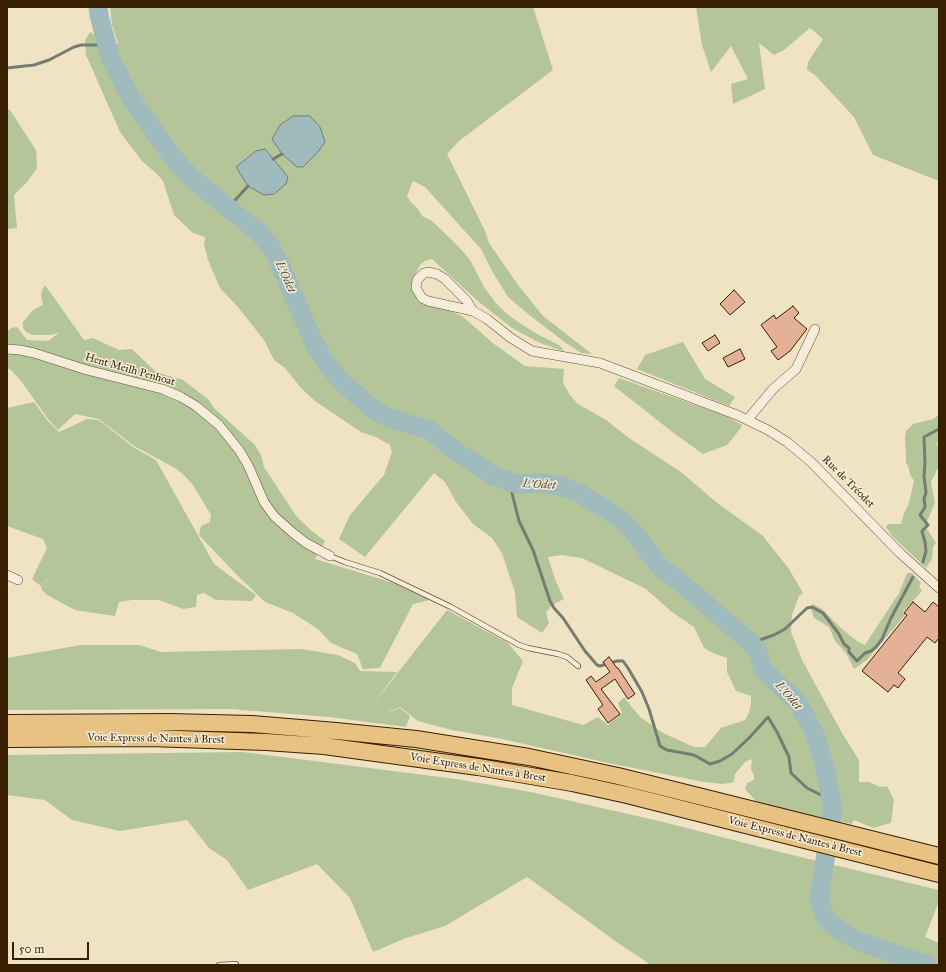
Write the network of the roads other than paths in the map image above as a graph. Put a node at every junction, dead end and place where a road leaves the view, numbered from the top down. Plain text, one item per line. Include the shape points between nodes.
1 (472, 311) junction
2 (815, 329) dead end
3 (7, 349) edge
4 (748, 419) junction
5 (330, 556) joint
6 (7, 575) edge
7 (18, 580) dead end
8 (939, 588) edge
9 (578, 666) dead end
10 (7, 723) edge
11 (7, 739) edge
12 (939, 856) edge
13 (939, 874) edge
14 (236, 964) edge
15 (219, 965) edge

1 - 1 street via 422,298 416,288 418,280 424,273 437,274 467,301
1 - 4 street, Rue de Tréodet via 532,351 600,363
2 - 4 street via 796,369 773,389
3 - 5 street, Hent Meilh Penhoat via 34,353 87,370 162,389 196,406 219,424 239,450 274,516 293,533
4 - 8 street, Rue de Tréodet via 786,442 811,462
5 - 9 lane, Hent Meilh Penhoat via 380,573 451,607 520,645 567,657
6 - 7 street
10 - 12 highway, Voie Express de Nantes à Brest via 252,724 416,739 529,757 618,776
11 - 13 highway, Voie Express de Nantes à Brest via 210,739 324,746 478,767 626,795
14 - 15 lane

